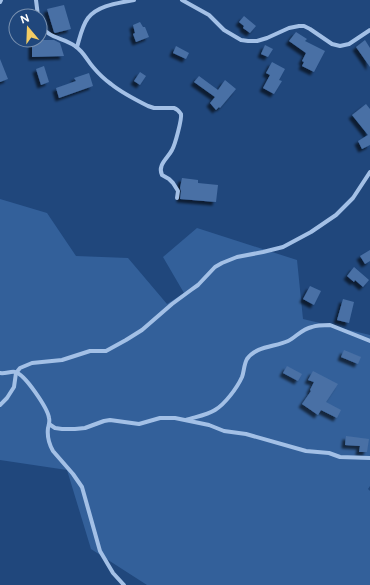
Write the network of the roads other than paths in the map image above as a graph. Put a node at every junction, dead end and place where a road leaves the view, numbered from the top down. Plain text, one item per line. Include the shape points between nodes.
1 (134, 0) edge
2 (182, 0) edge
3 (370, 30) edge
4 (48, 34) edge
5 (77, 47) junction
6 (370, 172) edge
7 (177, 198) dead end
8 (370, 341) edge
9 (0, 373) edge
10 (16, 373) junction
11 (0, 405) edge
12 (185, 420) junction
13 (49, 424) junction
14 (370, 458) edge
15 (124, 585) edge

1 - 5 street via 108,5 92,14 83,26
2 - 3 street via 209,15 224,30 241,40 258,41 289,28 304,26 332,44 340,46 349,44
4 - 5 street
5 - 7 street via 111,85 148,106 174,108 180,113 172,151 160,169 162,175 171,180 178,191
6 - 10 street via 353,198 336,215 283,247 222,262 198,285 126,340 106,351 90,351 62,360 27,364
8 - 12 street via 330,325 312,326 289,340 252,354 245,362 242,377 236,388 222,405 214,411
9 - 10 street
10 - 11 street via 14,387
10 - 13 street via 25,379 47,410
12 - 13 street via 164,418 139,424 110,420 85,428 62,430
12 - 14 street via 306,451 329,453 340,457
13 - 15 street via 50,446 80,484 100,551

